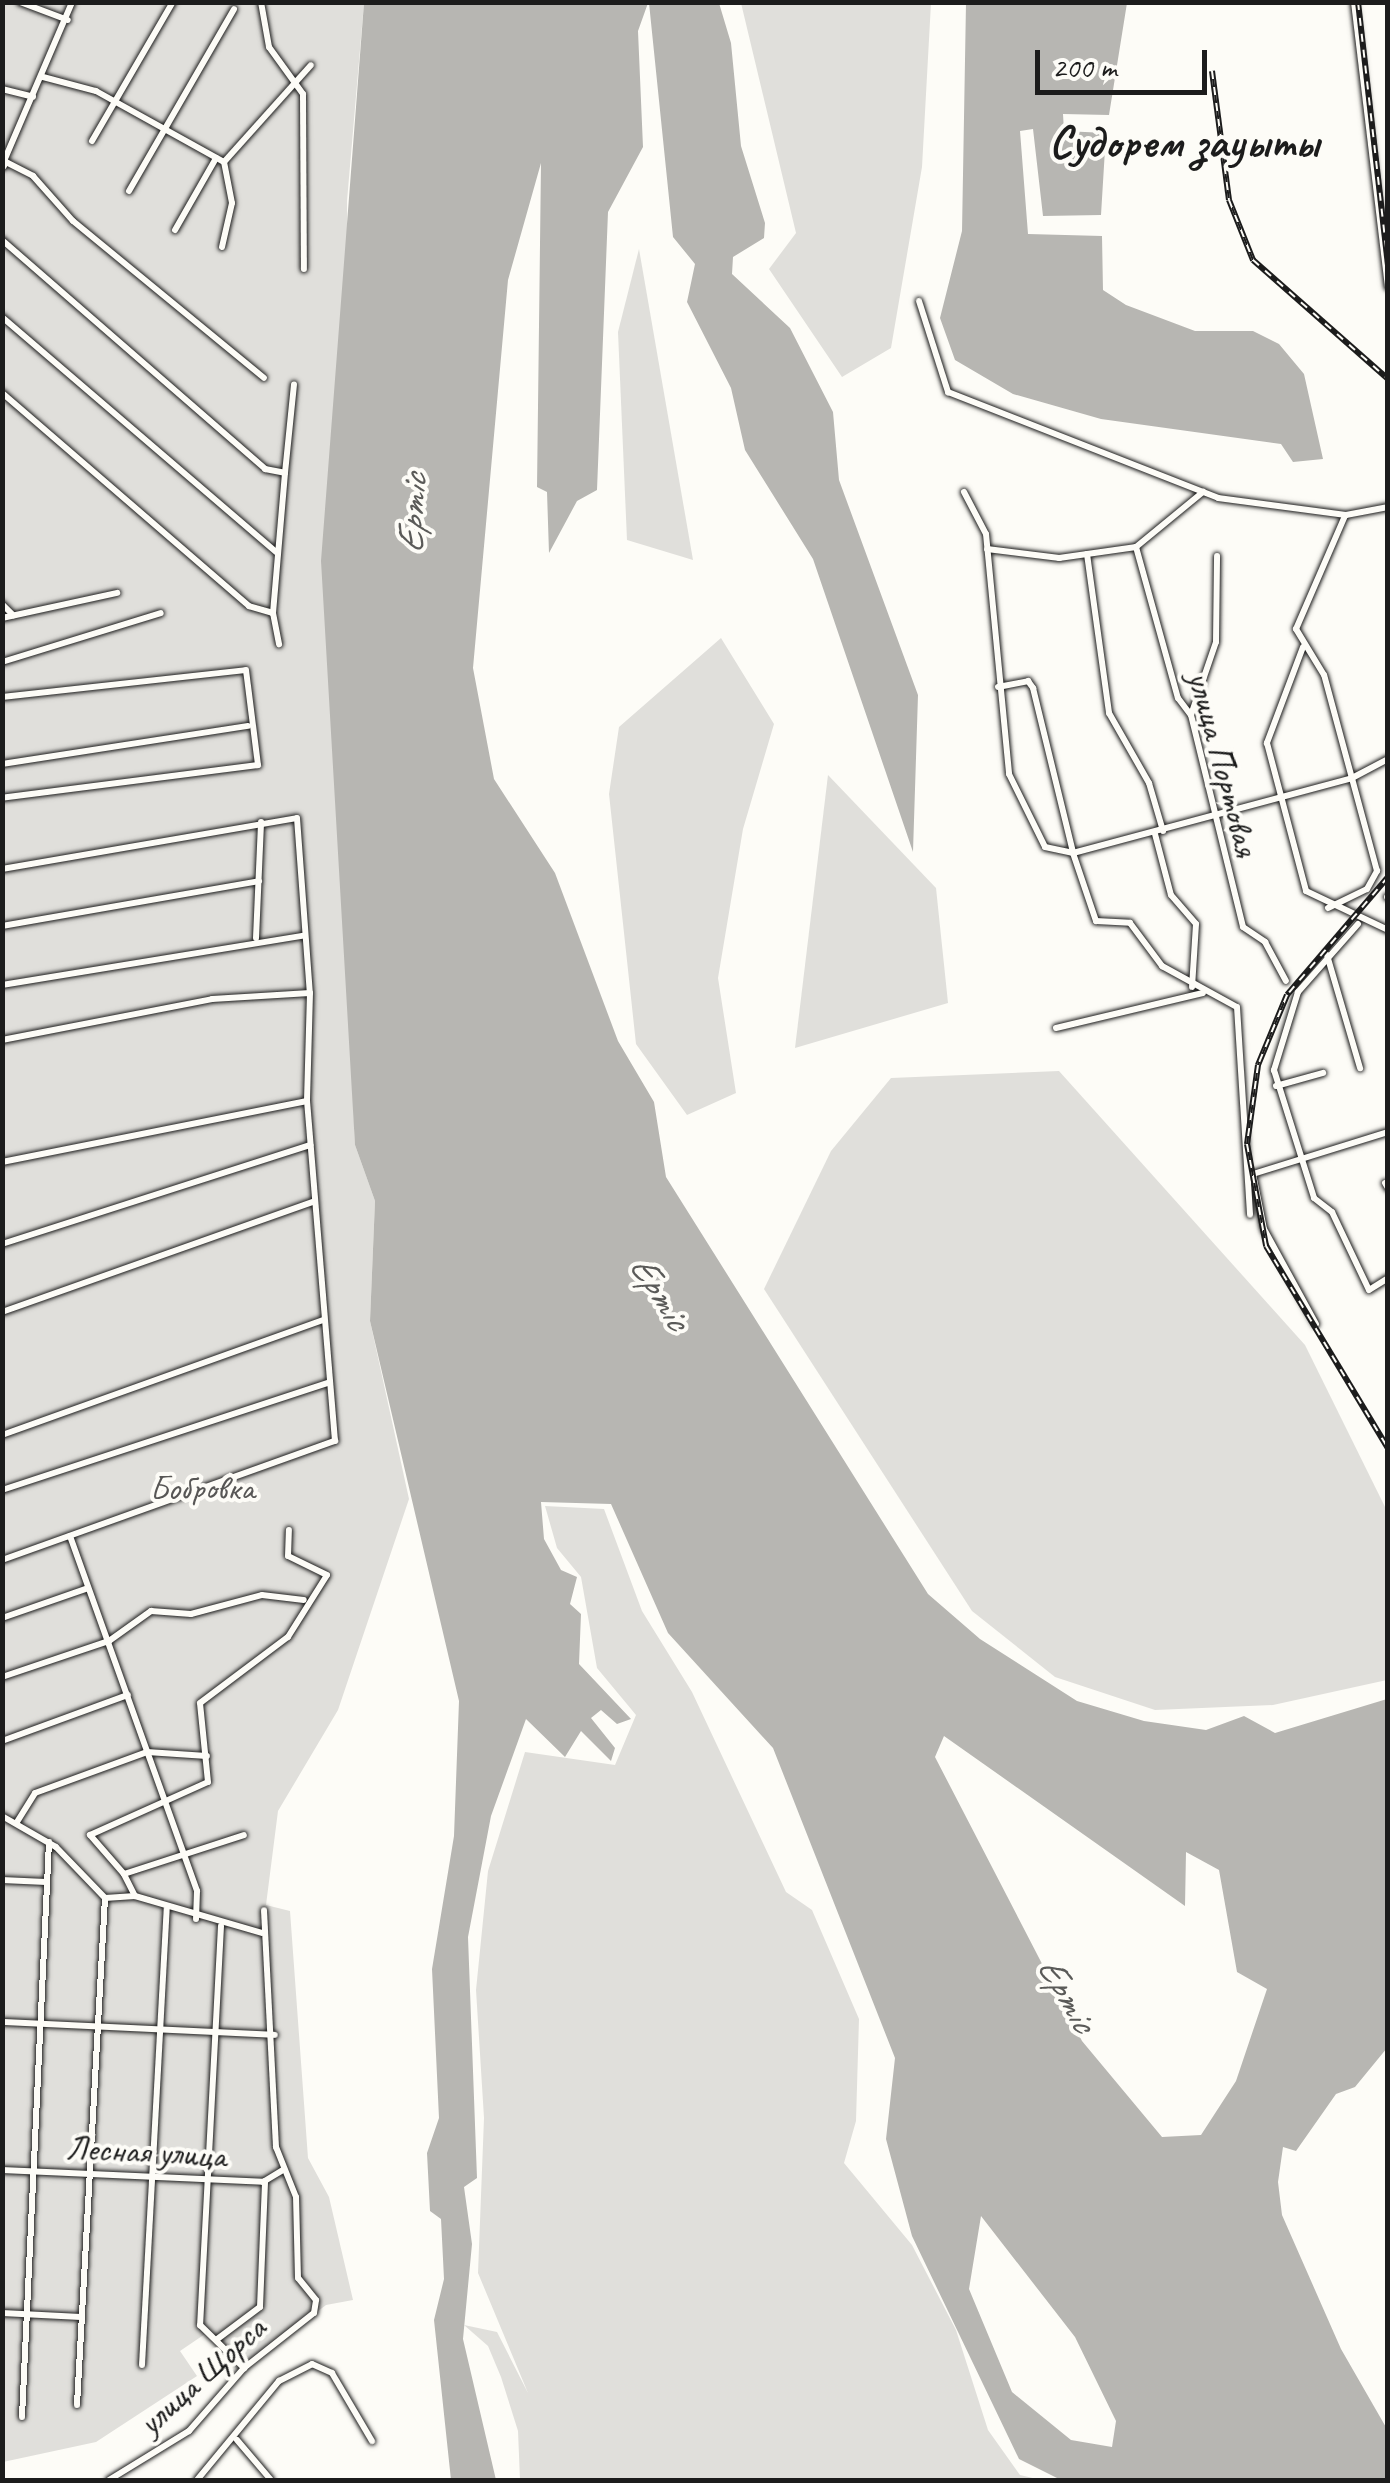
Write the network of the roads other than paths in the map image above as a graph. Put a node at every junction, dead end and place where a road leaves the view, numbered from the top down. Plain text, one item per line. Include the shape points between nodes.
1 (20, 2) edge
2 (72, 2) edge
3 (173, 2) edge
4 (261, 2) edge
5 (1354, 2) edge
6 (234, 9) dead end
7 (68, 20) junction
8 (311, 65) dead end
9 (42, 76) junction
10 (298, 86) junction
11 (2, 89) edge
12 (33, 97) junction
13 (115, 102) junction
14 (164, 130) junction
15 (92, 141) dead end
16 (220, 160) junction
17 (3, 162) edge
18 (130, 192) dead end
19 (175, 230) dead end
20 (2, 240) edge
21 (222, 246) dead end
22 (304, 269) dead end
23 (1388, 287) edge
24 (919, 301) dead end
25 (2, 317) edge
26 (264, 378) dead end
27 (294, 384) dead end
28 (2, 393) edge
29 (284, 472) junction
30 (964, 492) dead end
31 (1203, 492) junction
32 (1388, 507) edge
33 (1346, 515) junction
34 (1136, 547) junction
35 (987, 549) junction
36 (276, 552) junction
37 (1087, 554) junction
38 (1217, 556) dead end
39 (117, 593) dead end
40 (2, 604) edge
41 (162, 613) dead end
42 (273, 613) junction
43 (13, 615) junction
44 (2, 618) edge
45 (279, 644) dead end
46 (1303, 647) junction
47 (2, 662) edge
48 (998, 686) junction
49 (2, 697) edge
50 (1192, 714) junction
51 (248, 725) junction
52 (1388, 759) edge
53 (2, 764) edge
54 (1352, 778) junction
55 (2, 798) edge
56 (1281, 798) junction
57 (1212, 817) junction
58 (261, 822) junction
59 (1159, 832) junction
60 (1073, 853) junction
61 (2, 869) edge
62 (259, 881) junction
63 (1328, 908) junction
64 (1358, 924) junction
65 (2, 926) edge
66 (1388, 930) edge
67 (302, 936) junction
68 (256, 938) junction
69 (1327, 955) junction
70 (1286, 980) dead end
71 (2, 986) edge
72 (1192, 987) junction
73 (310, 993) junction
74 (1204, 993) junction
75 (1056, 1028) dead end
76 (2, 1040) edge
77 (1360, 1068) dead end
78 (1322, 1073) dead end
79 (1276, 1086) junction
80 (307, 1100) junction
81 (1388, 1132) edge
82 (310, 1144) junction
83 (1299, 1157) junction
84 (2, 1162) edge
85 (314, 1201) junction
86 (1250, 1215) dead end
87 (2, 1244) edge
88 (1388, 1278) edge
89 (2, 1312) edge
90 (323, 1320) junction
91 (1316, 1324) dead end
92 (328, 1383) junction
93 (2, 1435) edge
94 (2, 1490) edge
95 (289, 1530) dead end
96 (70, 1536) junction
97 (2, 1560) edge
98 (88, 1588) junction
99 (304, 1600) junction
100 (2, 1618) edge
101 (109, 1640) junction
102 (2, 1677) edge
103 (128, 1695) junction
104 (2, 1741) edge
105 (147, 1752) junction
106 (207, 1756) junction
107 (165, 1802) junction
108 (2, 1816) edge
109 (17, 1822) junction
110 (244, 1835) dead end
111 (49, 1842) junction
112 (184, 1856) junction
113 (124, 1874) junction
114 (2, 1880) edge
115 (47, 1882) junction
116 (135, 1896) junction
117 (105, 1898) junction
118 (167, 1909) junction
119 (264, 1910) dead end
120 (196, 1919) junction
121 (221, 1926) junction
122 (262, 1933) junction
123 (2, 2022) edge
124 (39, 2024) junction
125 (98, 2028) junction
126 (156, 2032) junction
127 (216, 2033) junction
128 (274, 2035) junction
129 (2, 2170) edge
130 (283, 2170) junction
131 (31, 2171) junction
132 (89, 2175) junction
133 (148, 2178) junction
134 (266, 2181) junction
135 (208, 2182) junction
136 (2, 2314) edge
137 (24, 2314) junction
138 (81, 2317) junction
139 (216, 2340) junction
140 (142, 2365) dead end
141 (244, 2368) junction
142 (77, 2405) dead end
143 (22, 2417) dead end
144 (237, 2440) junction
145 (372, 2441) dead end
146 (109, 2480) edge
147 (198, 2480) edge
148 (271, 2480) edge

1 - 7 street
2 - 7 street
3 - 13 street
4 - 10 street via 269,47
5 - 23 street
6 - 14 street
7 - 9 street
8 - 10 street
9 - 12 street
9 - 13 street
10 - 16 street
10 - 22 street via 308,146
11 - 12 street
12 - 17 street
13 - 14 street
13 - 15 street
14 - 16 street
14 - 18 street
16 - 19 street
16 - 21 street via 232,203
17 - 26 street via 34,176 73,221
20 - 29 street via 255,461
24 - 31 street via 948,392
25 - 36 street
27 - 29 street
28 - 42 street via 249,606
29 - 36 street via 289,497
30 - 35 street
31 - 33 street
31 - 34 street
32 - 33 street
33 - 46 street via 1304,596 1296,629
34 - 37 street
34 - 50 street, улица Портовая via 1178,698
35 - 37 street
35 - 48 street
36 - 42 street
37 - 59 street via 1109,713
38 - 50 street via 1216,642
39 - 43 street
40 - 43 street
41 - 47 street
42 - 45 street
43 - 44 street
46 - 54 street via 1324,675
46 - 56 street via 1267,742
48 - 60 street via 1010,774 1046,847
48 - 60 street via 1034,688
49 - 51 street via 246,670
50 - 57 street, улица Портовая
51 - 53 street
51 - 55 street via 258,765
52 - 54 street
54 - 56 street
54 - 63 street via 1376,871 1367,890
56 - 57 street
56 - 63 street via 1306,891
57 - 59 street
57 - 70 street, улица Портовая via 1243,927 1264,942
58 - 61 street
58 - 62 street
58 - 67 street via 297,818
59 - 60 street
59 - 72 street via 1171,895 1196,924
60 - 72 street via 1096,920 1130,923 1162,966
62 - 65 street
62 - 68 street
63 - 64 street
64 - 66 street
64 - 69 street
67 - 68 street
67 - 73 street
68 - 71 street
69 - 77 street
69 - 79 street via 1290,1007
72 - 74 street
73 - 76 street via 212,999
73 - 80 street
74 - 75 street
74 - 86 street via 1237,1007
78 - 79 street
79 - 83 street
80 - 82 street
80 - 84 street
81 - 83 street
82 - 85 street
82 - 87 street
83 - 88 street via 1369,1290
83 - 91 street via 1253,1174 1264,1229
85 - 89 street
85 - 90 street
90 - 92 street
90 - 93 street
92 - 94 street
92 - 96 street via 335,1441
95 - 99 street via 291,1559 328,1568
96 - 97 street
96 - 98 street
98 - 100 street
98 - 101 street
99 - 101 street via 262,1595 191,1614 159,1609
99 - 106 street via 288,1637 200,1703
101 - 102 street
101 - 103 street
103 - 104 street
103 - 105 street
105 - 106 street
105 - 107 street
105 - 109 street via 35,1793
106 - 107 street via 208,1782
107 - 112 street
107 - 113 street via 90,1835
108 - 109 street
109 - 111 street
110 - 112 street
111 - 115 street
111 - 117 street
112 - 113 street
112 - 120 street
113 - 116 street
114 - 115 street
115 - 124 street
116 - 117 street
116 - 118 street
117 - 125 street
118 - 120 street
118 - 126 street
119 - 122 street
120 - 121 street
121 - 122 street
121 - 127 street
122 - 128 street
123 - 124 street
124 - 125 street
124 - 131 street
125 - 126 street
125 - 132 street
126 - 127 street
126 - 133 street
127 - 128 street
127 - 135 street
128 - 130 street
129 - 131 street, Лесная улица
130 - 134 street, Лесная улица
130 - 141 street, улица Щорса via 298,2206 298,2278 316,2300 314,2312
131 - 132 street, Лесная улица
131 - 137 street
132 - 133 street, Лесная улица
132 - 138 street
133 - 135 street, Лесная улица
133 - 140 street
134 - 135 street, Лесная улица
134 - 139 street via 260,2307
135 - 139 street via 200,2325
136 - 137 street
137 - 138 street
137 - 143 street
138 - 142 street
139 - 141 street
141 - 146 street, улица Щорса via 189,2431
144 - 145 street via 279,2381 312,2364 332,2373
144 - 147 street
144 - 148 street

